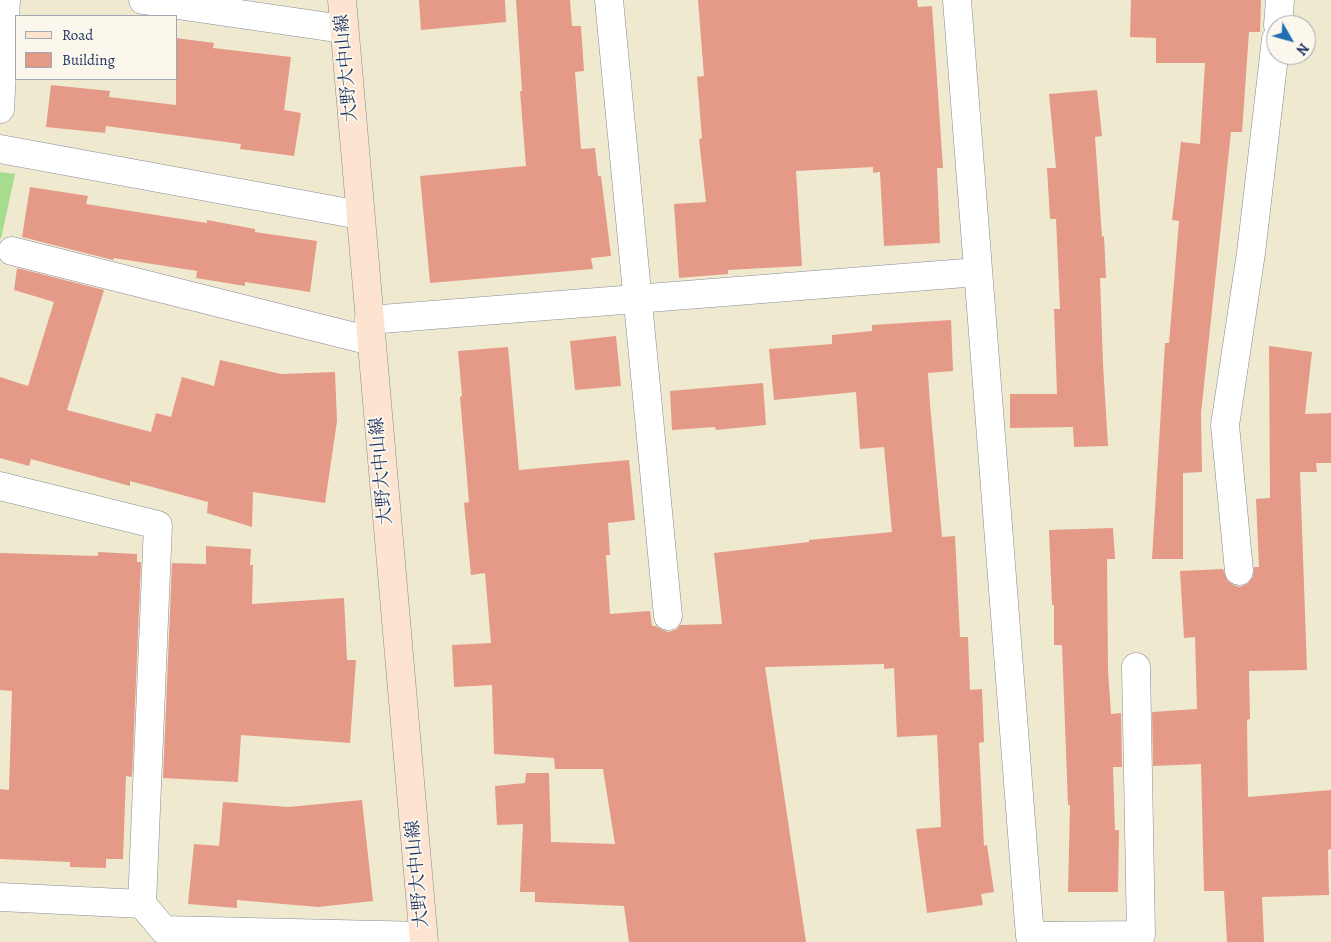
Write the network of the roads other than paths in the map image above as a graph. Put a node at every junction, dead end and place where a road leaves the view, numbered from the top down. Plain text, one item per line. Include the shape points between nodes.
1 (6, 0) edge
2 (143, 0) edge
3 (342, 0) edge
4 (608, 0) edge
5 (957, 0) edge
6 (1280, 0) edge
7 (1279, 15) edge
8 (343, 29) junction
9 (1273, 65) edge
10 (0, 109) edge
11 (0, 149) edge
12 (360, 215) junction
13 (12, 251) dead end
14 (978, 272) junction
15 (636, 299) junction
16 (370, 331) junction
17 (0, 486) edge
18 (1239, 571) dead end
19 (668, 616) dead end
20 (1136, 668) dead end
21 (0, 896) edge
22 (142, 904) junction
23 (424, 939) edge

1 - 10 street
2 - 8 street
3 - 8 main road, 大野大中山線
4 - 15 street
5 - 14 street
6 - 7 street
8 - 12 main road, 大野大中山線
9 - 18 street via 1252,253 1225,424
11 - 12 street
12 - 16 main road, 大野大中山線
13 - 16 street
14 - 15 street
14 - 20 street via 1030,936 1142,935
15 - 16 street
15 - 19 street
16 - 23 main road, 大野大中山線
17 - 22 street via 158,525
21 - 22 street
22 - 23 street via 164,930

